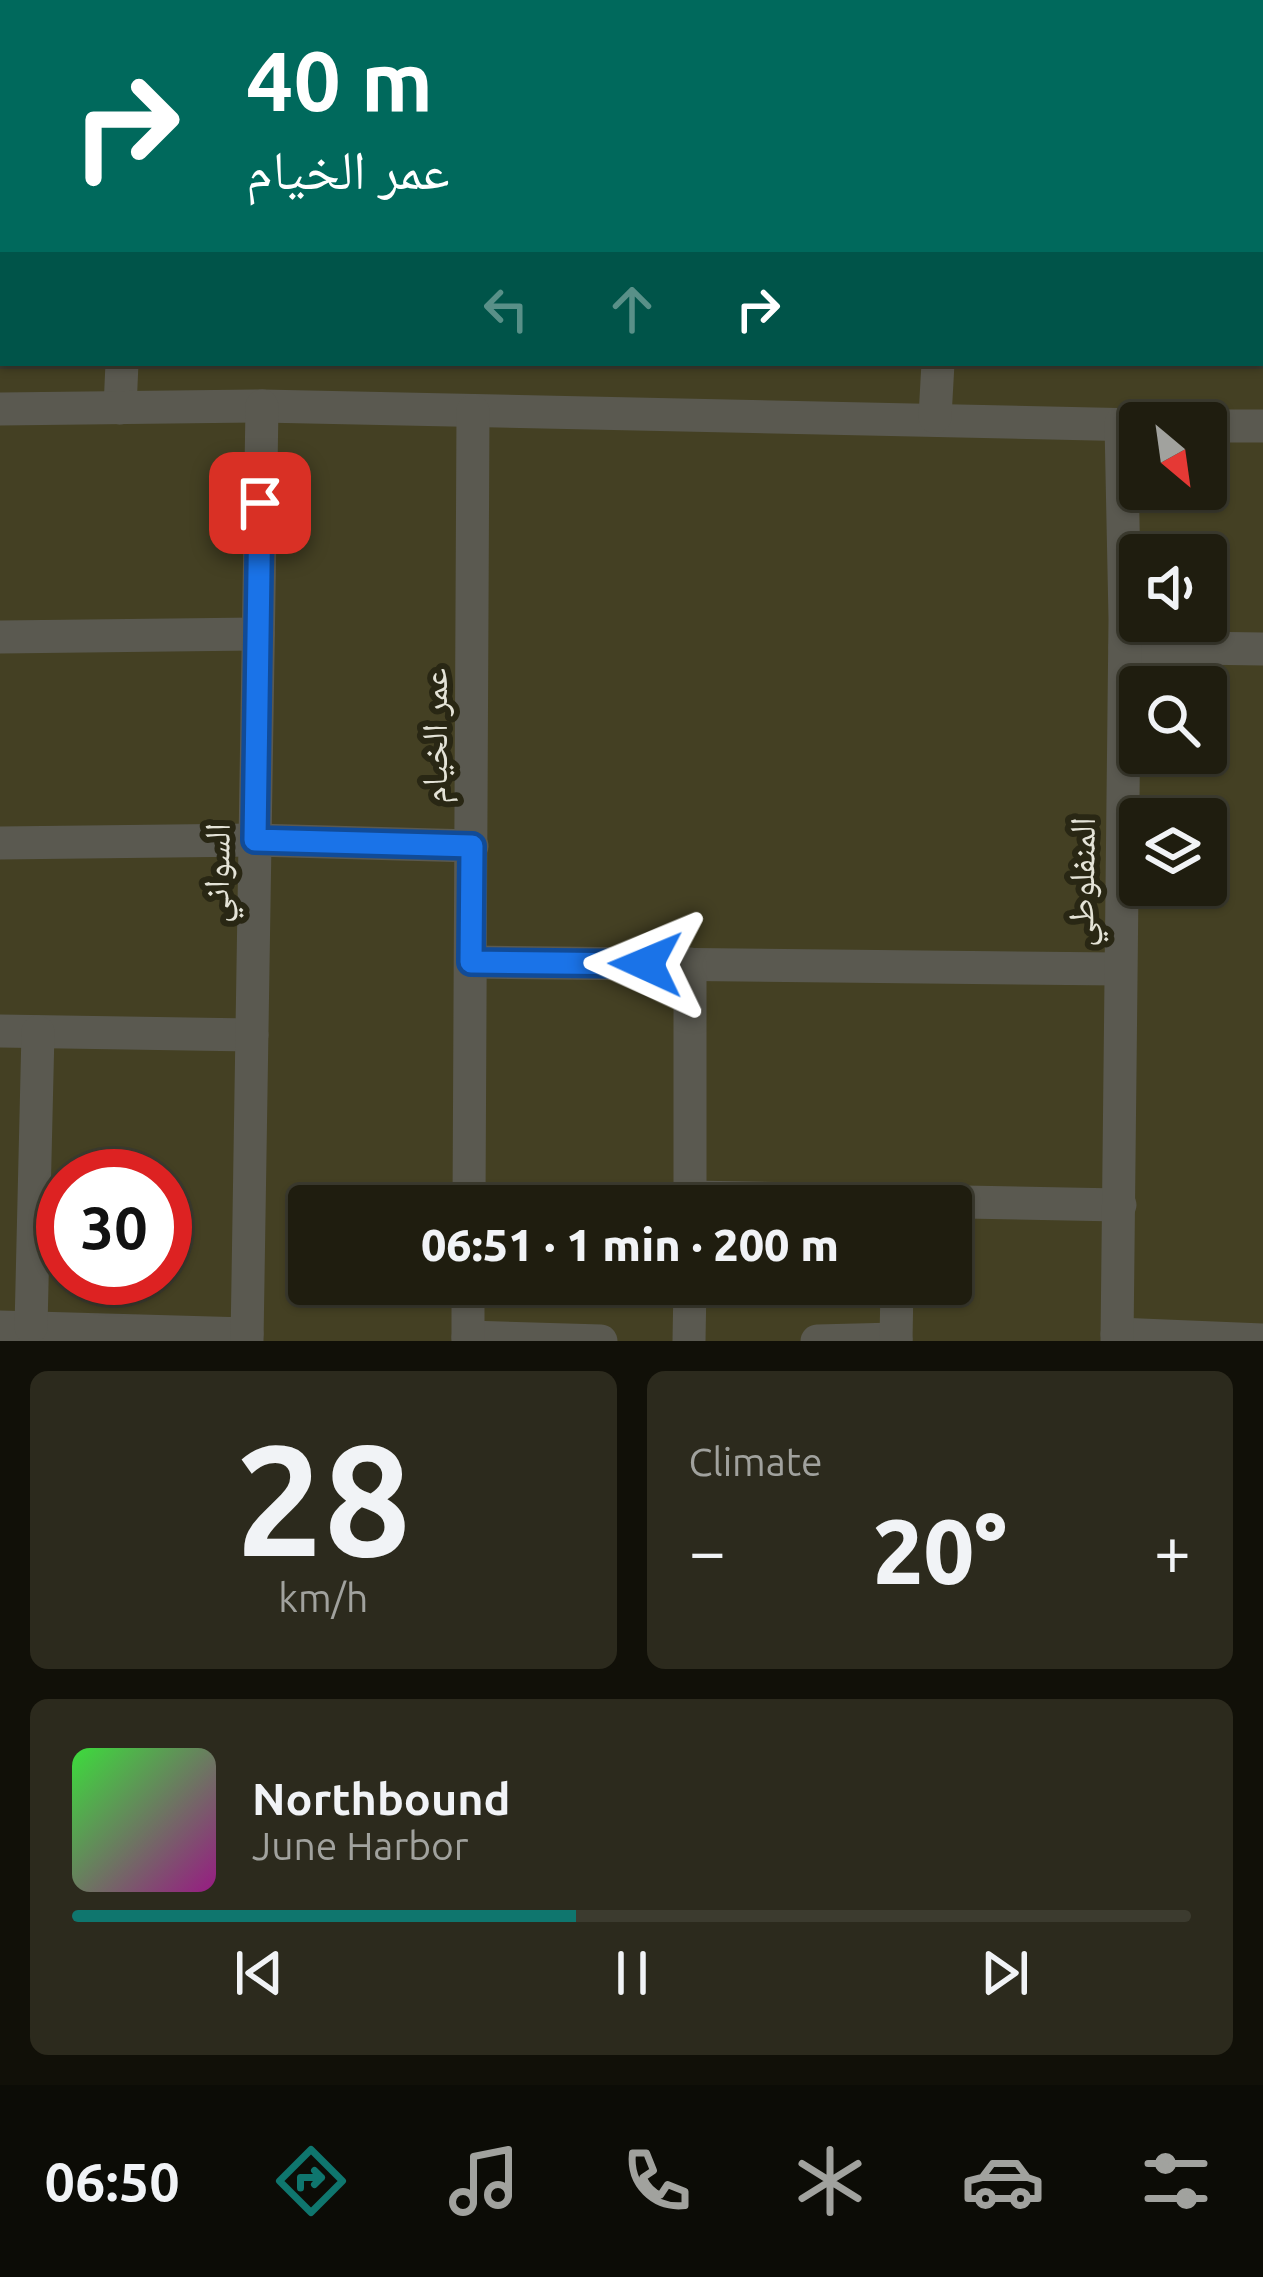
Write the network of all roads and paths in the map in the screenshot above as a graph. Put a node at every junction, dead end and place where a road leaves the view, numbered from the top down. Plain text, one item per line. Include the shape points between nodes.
1 (122, 366) edge
2 (938, 366) edge
3 (262, 406) junction
4 (120, 407) junction
5 (0, 409) edge
6 (473, 410) junction
7 (935, 417) junction
8 (1119, 424) edge
9 (1227, 426) edge
10 (1263, 426) edge
11 (1129, 510) edge
12 (258, 634) junction
13 (0, 637) edge
14 (1125, 647) junction
15 (1263, 649) edge
16 (255, 840) junction
17 (0, 843) edge
18 (472, 846) junction
19 (471, 962) junction
20 (690, 964) junction
21 (1119, 969) junction
22 (0, 1031) edge
23 (38, 1032) junction
24 (252, 1035) junction
25 (469, 1185) edge
26 (690, 1185) edge
27 (972, 1204) edge
28 (1120, 1205) junction
29 (468, 1305) edge
30 (690, 1305) edge
31 (897, 1305) edge
32 (15, 1327) edge
33 (1117, 1337) edge
34 (248, 1338) edge
35 (468, 1339) edge
36 (896, 1340) edge
37 (1263, 1340) edge
38 (601, 1341) edge
39 (689, 1341) edge
40 (817, 1341) edge

1 - 4 street
2 - 7 street
3 - 4 street
3 - 6 street
3 - 12 street, السواني
4 - 5 street
6 - 7 street
6 - 18 street, عمر الخيام
7 - 8 street
9 - 10 street
11 - 14 street, المنفلوطي
12 - 13 street
12 - 16 street, السواني
14 - 15 street
14 - 21 street, المنفلوطي
16 - 17 street
16 - 18 street
16 - 24 street, السواني
18 - 19 street, عمر الخيام
19 - 20 street
19 - 25 street, عمر الخيام
20 - 21 street
20 - 26 street
21 - 28 street, المنفلوطي
22 - 23 street
23 - 24 street
23 - 32 street
24 - 34 street, السواني
27 - 28 street
28 - 33 street, المنفلوطي
29 - 35 street
30 - 39 street
31 - 36 street
32 - 34 street
33 - 37 street
35 - 38 street
36 - 40 street

